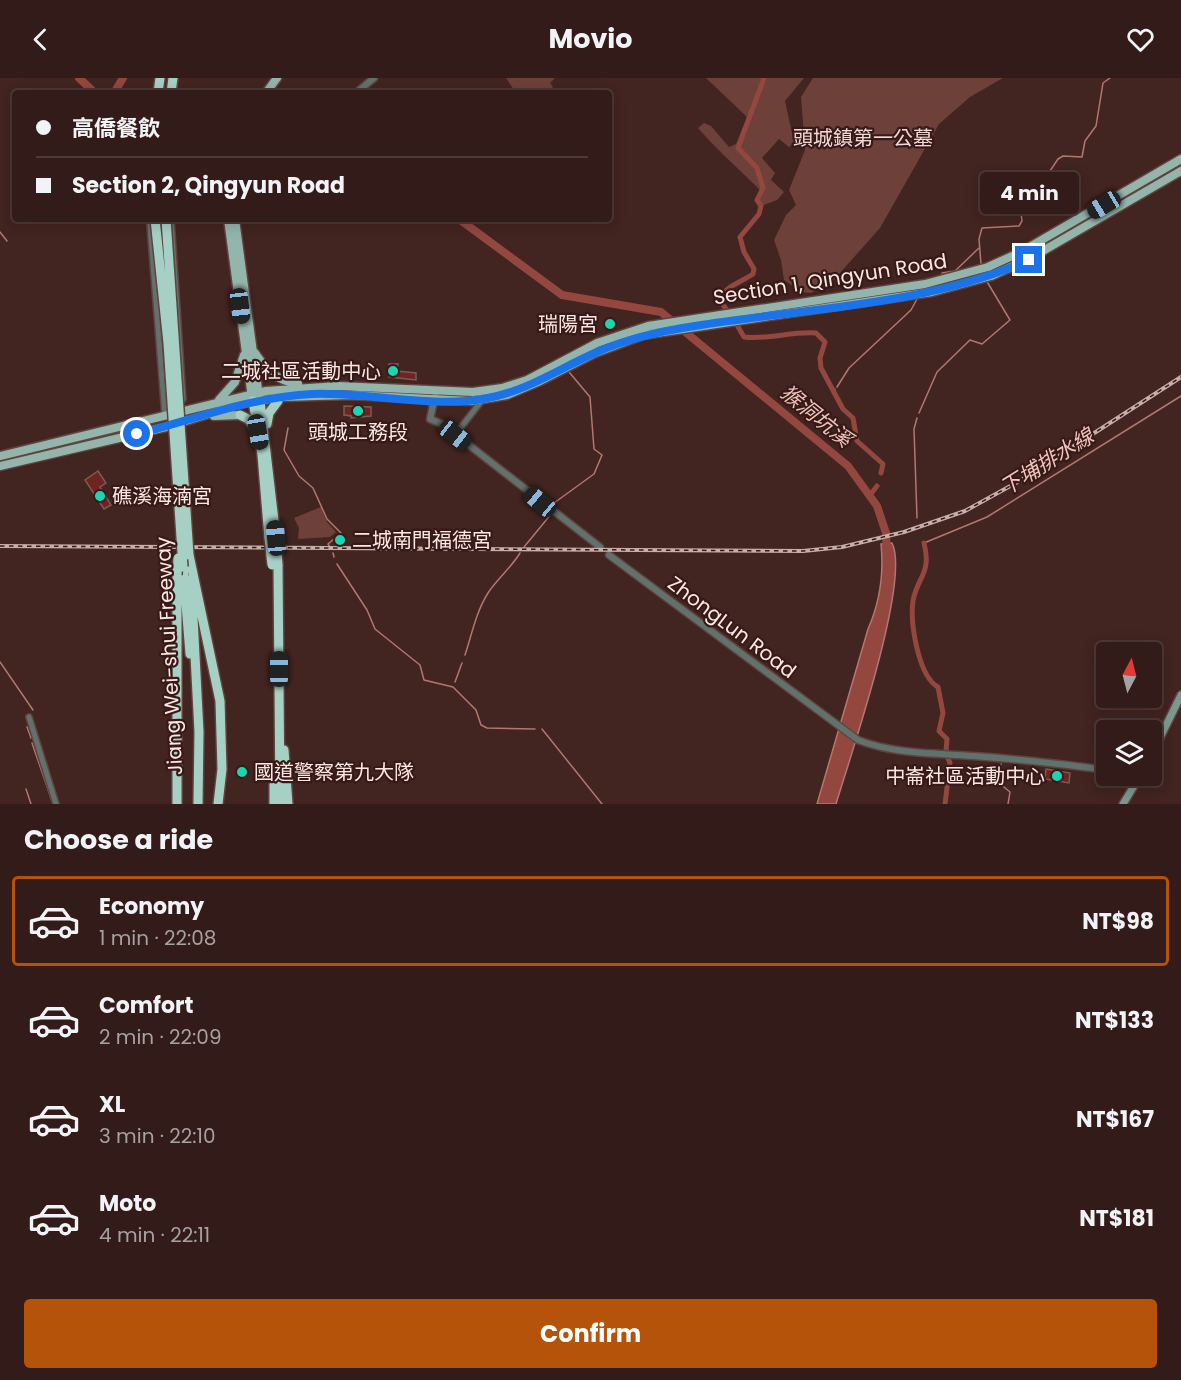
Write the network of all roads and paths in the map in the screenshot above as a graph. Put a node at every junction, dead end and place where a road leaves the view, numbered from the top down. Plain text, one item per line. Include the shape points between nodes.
1 (374, 78) edge
2 (360, 90) edge
3 (1181, 159) edge
4 (1181, 171) edge
5 (152, 222) edge
6 (166, 222) edge
7 (171, 222) edge
8 (228, 222) edge
9 (235, 222) edge
10 (989, 271) junction
11 (249, 349) junction
12 (313, 386) junction
13 (404, 394) junction
14 (434, 396) junction
15 (256, 397) junction
16 (280, 399) junction
17 (483, 399) junction
18 (217, 403) junction
19 (184, 412) junction
20 (240, 415) joint
21 (165, 417) junction
22 (199, 417) junction
23 (455, 435) junction
24 (265, 454) junction
25 (0, 456) edge
26 (0, 466) edge
27 (600, 548) dead end
28 (609, 555) dead end
29 (275, 565) junction
30 (186, 568) junction
31 (1181, 695) edge
32 (279, 705) junction
33 (29, 717) dead end
34 (1162, 734) edge
35 (1096, 769) edge
36 (1134, 786) edge
37 (56, 804) edge
38 (177, 804) edge
39 (192, 804) edge
40 (198, 804) edge
41 (218, 804) edge
42 (274, 804) edge
43 (280, 804) edge
44 (288, 804) edge
45 (1123, 804) edge

1 - 2 street
3 - 10 main road
4 - 10 main road via 1029,260
5 - 21 street
5 - 30 highway, bridge via 168,343
6 - 30 highway, Jiang Wei-shui Freeway, bridge via 189,555
7 - 19 street
8 - 11 main road
9 - 11 main road
10 - 14 main road, Section 1, Qingyun Road via 648,326 597,343 527,380
10 - 17 main road, Section 1, Qingyun Road via 971,283 928,293 658,332 596,353 524,389
11 - 12 main road via 275,377
11 - 15 main road
11 - 18 main road via 236,382
12 - 13 main road
12 - 15 main road
13 - 14 main road
13 - 16 main road
14 - 17 main road
14 - 23 street via 430,419
15 - 16 main road
15 - 18 main road
15 - 22 main road
15 - 24 highway
16 - 24 highway via 267,418
17 - 23 street
18 - 19 main road
19 - 21 main road
20 - 22 main road
20 - 24 highway via 253,424
21 - 25 main road
22 - 26 main road
23 - 27 street
24 - 29 highway, bridge
28 - 35 street, ZhongLun Road via 858,740 920,753
29 - 32 highway
29 - 42 highway
30 - 38 highway
30 - 39 highway, Jiang Wei-shui Freeway via 193,717
30 - 40 highway, Jiang Wei-shui Freeway via 199,721
30 - 41 highway via 220,701 222,769
31 - 34 main road
32 - 43 highway
32 - 44 highway
33 - 37 street
36 - 45 main road

